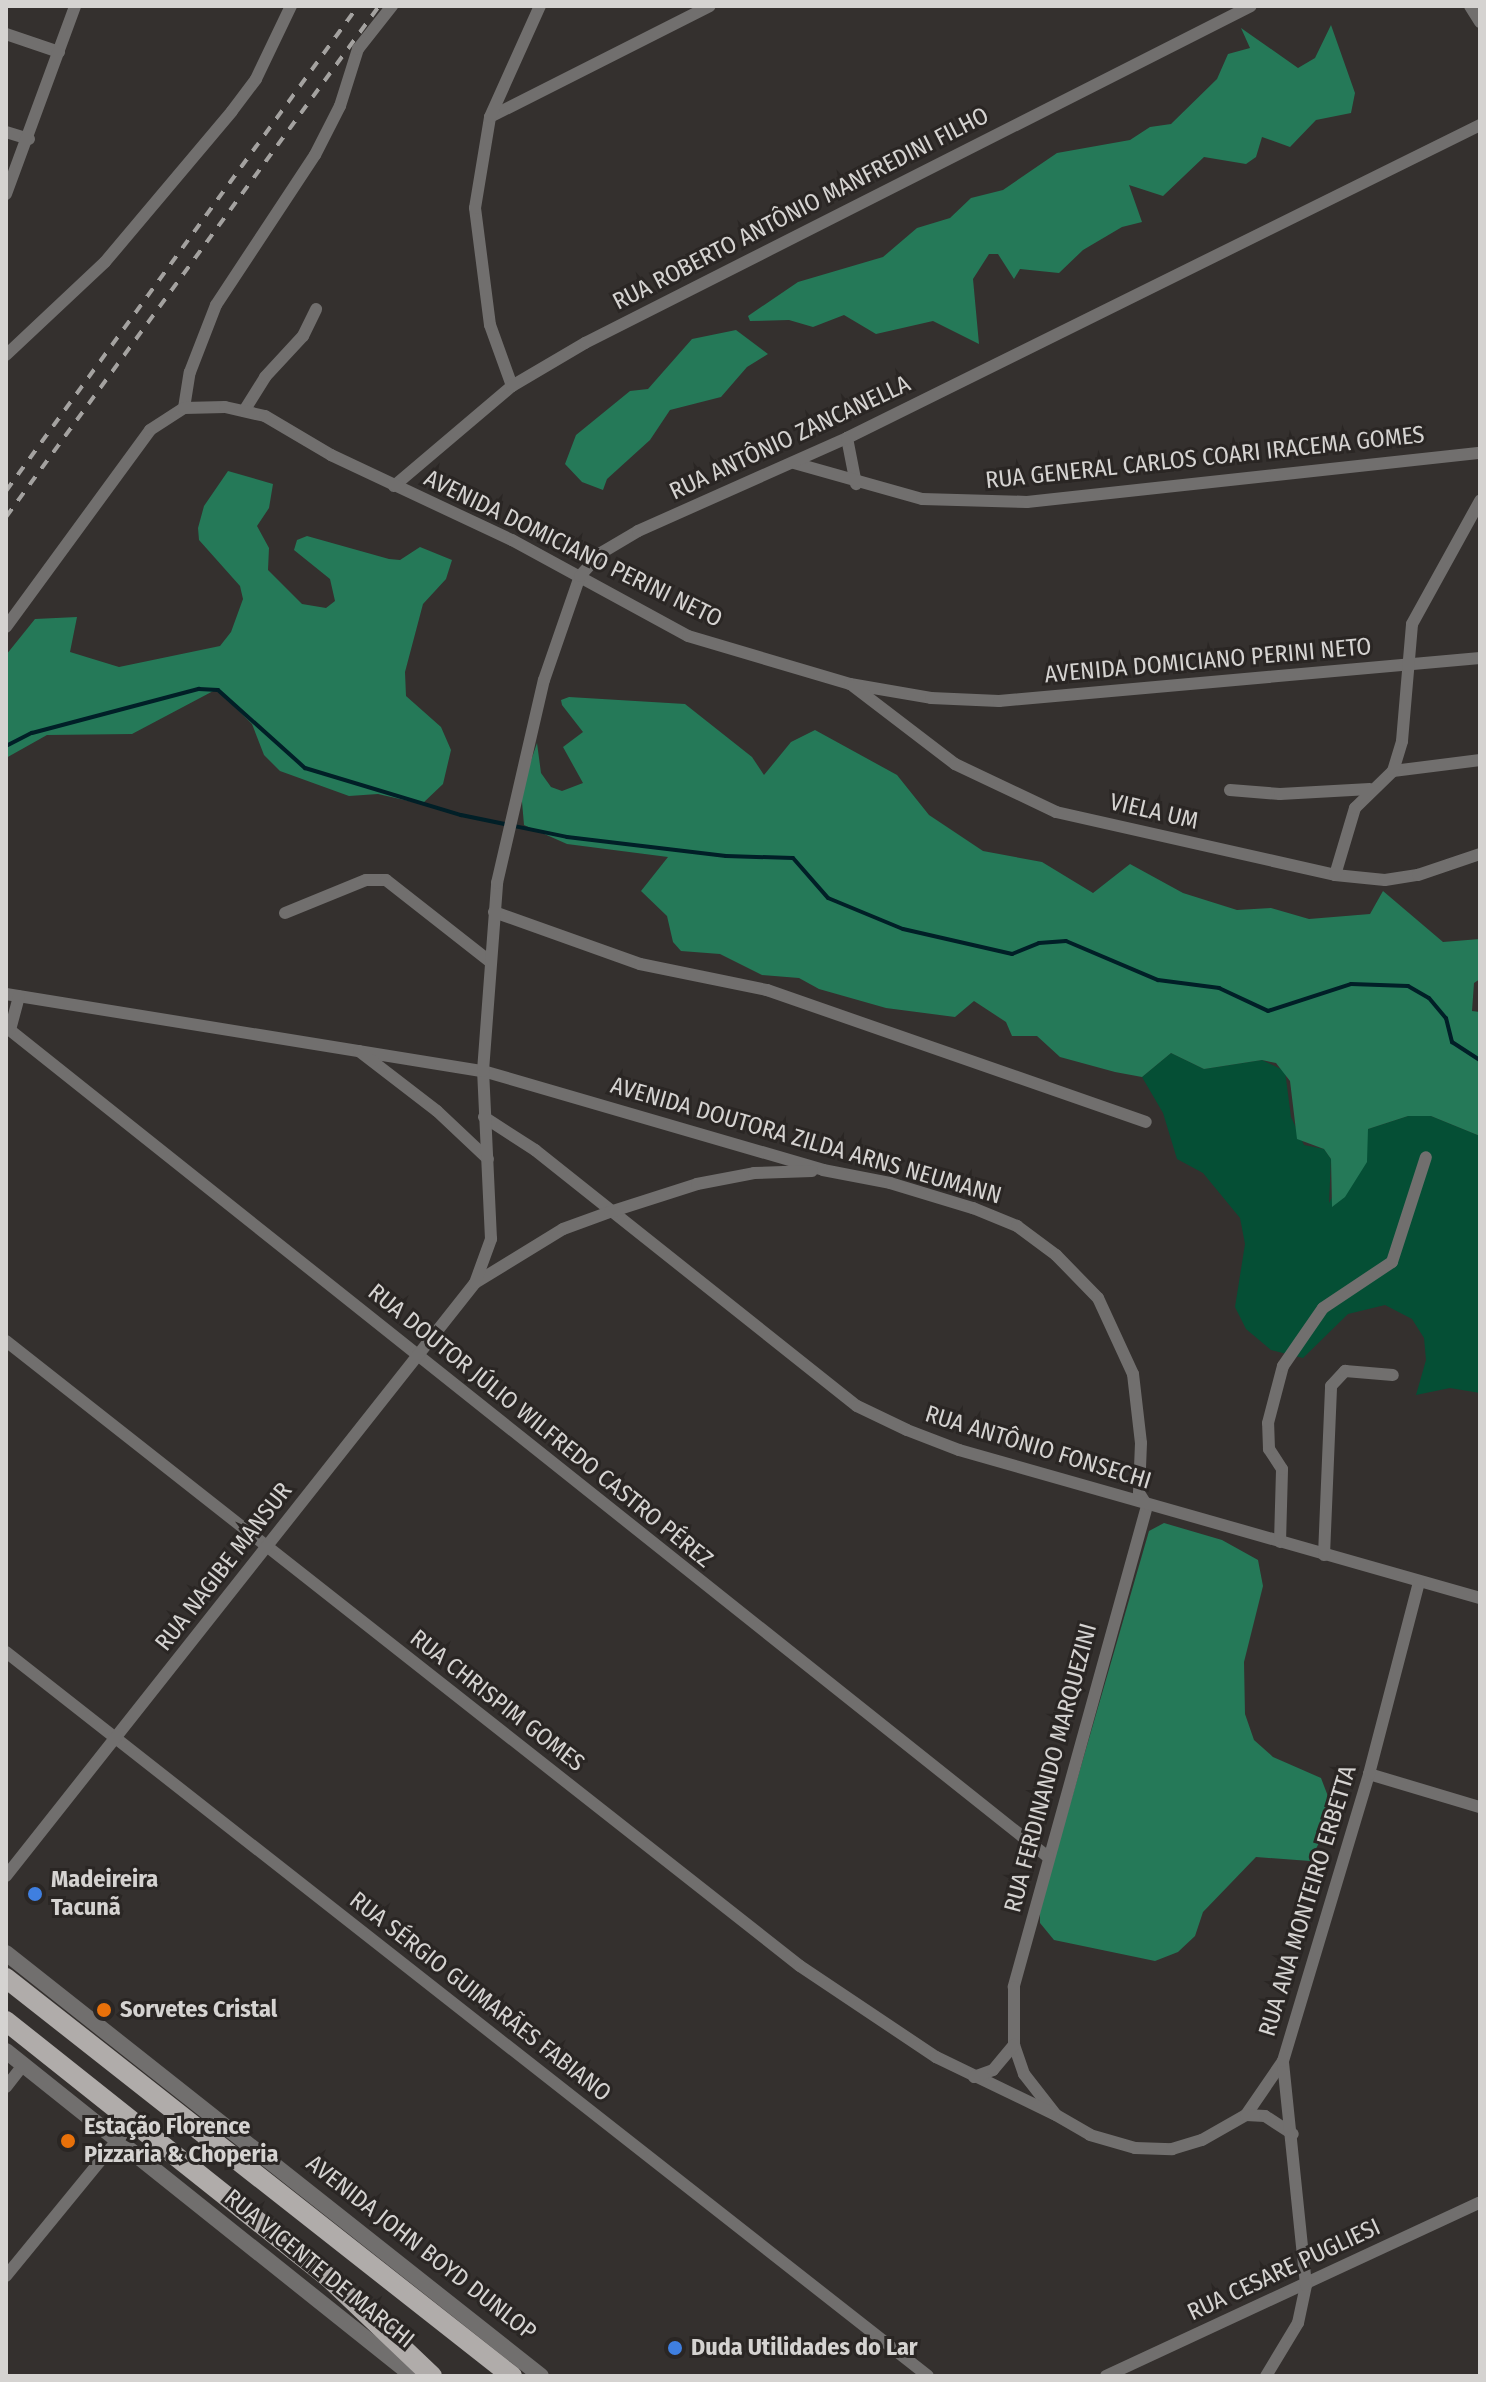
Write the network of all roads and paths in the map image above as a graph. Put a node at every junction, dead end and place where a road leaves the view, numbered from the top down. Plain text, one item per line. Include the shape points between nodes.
1 (75, 6) edge
2 (291, 6) edge
3 (392, 6) edge
4 (540, 6) edge
5 (710, 6) edge
6 (1251, 6) edge
7 (1470, 6) edge
8 (1480, 22) edge
9 (6, 34) edge
10 (59, 52) junction
11 (490, 117) junction
12 (1480, 125) edge
13 (6, 132) edge
14 (29, 139) junction
15 (6, 194) edge
16 (316, 309) dead end
17 (6, 355) edge
18 (512, 386) junction
19 (184, 408) junction
20 (244, 411) junction
21 (847, 438) junction
22 (1480, 453) edge
23 (794, 463) junction
24 (856, 484) junction
25 (394, 486) junction
26 (1480, 501) edge
27 (580, 576) junction
28 (6, 627) edge
29 (1480, 658) edge
30 (1405, 665) junction
31 (850, 684) junction
32 (1480, 760) edge
33 (1393, 771) junction
34 (1370, 789) junction
35 (1230, 790) dead end
36 (1480, 854) edge
37 (1335, 875) junction
38 (494, 912) junction
39 (285, 913) dead end
40 (488, 960) junction
41 (12, 995) edge
42 (8, 1029) edge
43 (356, 1049) junction
44 (483, 1071) junction
45 (484, 1117) junction
46 (1146, 1122) dead end
47 (1426, 1157) dead end
48 (488, 1159) junction
49 (823, 1170) junction
50 (610, 1212) junction
51 (475, 1283) junction
52 (6, 1341) edge
53 (415, 1355) junction
54 (1393, 1375) dead end
55 (1147, 1506) junction
56 (1280, 1542) junction
57 (267, 1548) junction
58 (1324, 1555) junction
59 (1419, 1582) junction
60 (1480, 1598) edge
61 (6, 1652) edge
62 (118, 1740) junction
63 (1369, 1774) junction
64 (1480, 1807) edge
65 (1048, 1857) junction
66 (6, 1876) edge
67 (6, 1953) edge
68 (6, 1978) edge
69 (6, 2021) edge
70 (1014, 2045) junction
71 (6, 2051) edge
72 (1283, 2061) junction
73 (24, 2064) junction
74 (974, 2077) junction
75 (6, 2087) edge
76 (1056, 2115) junction
77 (1246, 2115) junction
78 (1293, 2134) junction
79 (118, 2139) junction
80 (1480, 2202) edge
81 (6, 2276) edge
82 (1306, 2285) junction
83 (413, 2376) edge
84 (432, 2376) edge
85 (512, 2376) edge
86 (541, 2376) edge
87 (928, 2376) edge
88 (1106, 2376) edge
89 (1266, 2376) edge

1 - 10 street
2 - 17 street via 256,79 232,111 105,262
3 - 19 street via 358,49 340,106 315,155 216,305 190,372
4 - 11 street
5 - 11 street
6 - 18 street, RUA ROBERTO ANTÔNIO MANFREDINI FILHO via 689,289
7 - 8 street
9 - 10 street
10 - 14 street
11 - 18 street via 475,208 490,325
12 - 21 street, RUA ANTÔNIO ZANCANELLA
13 - 14 street
14 - 15 street
16 - 20 street via 303,336 265,377
18 - 25 street, RUA ROBERTO ANTÔNIO MANFREDINI FILHO
19 - 20 street, AVENIDA DOMICIANO PERINI NETO
19 - 28 street via 163,418 143,439
20 - 25 street, AVENIDA DOMICIANO PERINI NETO via 265,416
21 - 23 street, RUA ANTÔNIO ZANCANELLA
21 - 24 street
22 - 24 street, RUA GENERAL CARLOS COARI IRACEMA GOMES via 1027,502 958,503
23 - 24 street, RUA GENERAL CARLOS COARI IRACEMA GOMES
23 - 27 street, RUA ANTÔNIO ZANCANELLA via 638,531 601,553
25 - 27 street, AVENIDA DOMICIANO PERINI NETO
26 - 30 street via 1412,624
27 - 31 street, AVENIDA DOMICIANO PERINI NETO via 688,636
27 - 38 street, RUA ANTÔNIO ZANCANELLA via 544,680 512,808
29 - 30 street, AVENIDA DOMICIANO PERINI NETO
30 - 31 street, AVENIDA DOMICIANO PERINI NETO via 999,701 931,698
30 - 33 street via 1406,717
31 - 37 street, VIELA UM via 955,764 1026,801
32 - 33 street
33 - 34 street
34 - 35 street via 1280,794
34 - 37 street via 1348,824
36 - 37 street, VIELA UM via 1407,877
38 - 40 street, RUA ANTÔNIO ZANCANELLA
38 - 46 street via 640,964 767,990
39 - 40 street via 366,880 386,880
40 - 44 street, RUA ANTÔNIO ZANCANELLA
41 - 42 street
41 - 43 street, AVENIDA DOUTORA ZILDA ARNS NEUMANN
42 - 53 street, RUA DOUTOR JÚLIO WILFREDO CASTRO PÉREZ
43 - 44 street, AVENIDA DOUTORA ZILDA ARNS NEUMANN
43 - 48 street, AVENIDA DOUTORA ZILDA ARNS NEUMANN via 437,1111
44 - 45 street, RUA NAGIBE MANSUR
44 - 49 street, AVENIDA DOUTORA ZILDA ARNS NEUMANN
45 - 48 street, RUA NAGIBE MANSUR
45 - 50 street, RUA ANTÔNIO FONSECHI via 535,1150
47 - 56 street via 1392,1262 1323,1308 1283,1366 1268,1423 1269,1449 1282,1469
48 - 51 street, RUA NAGIBE MANSUR via 491,1239
49 - 50 street, RUA NAGIBE MANSUR via 711,1181
49 - 55 street, AVENIDA DOUTORA ZILDA ARNS NEUMANN via 973,1208 1017,1226 1056,1255 1098,1298 1130,1364 1139,1411 1139,1493
50 - 51 street, RUA NAGIBE MANSUR via 563,1229
50 - 55 street, RUA ANTÔNIO FONSECHI via 857,1406 959,1450
51 - 53 street, RUA NAGIBE MANSUR
52 - 57 street, RUA CHRISPIM GOMES
53 - 57 street, RUA NAGIBE MANSUR
53 - 65 street, RUA DOUTOR JÚLIO WILFREDO CASTRO PÉREZ
54 - 58 street via 1345,1371 1331,1386
55 - 56 street, RUA ANTÔNIO FONSECHI
55 - 65 street, RUA FERDINANDO MARQUEZINI
56 - 58 street, RUA ANTÔNIO FONSECHI
57 - 62 street, RUA NAGIBE MANSUR
57 - 74 street, RUA CHRISPIM GOMES via 800,1966
58 - 59 street, RUA ANTÔNIO FONSECHI
59 - 60 street, RUA ANTÔNIO FONSECHI
59 - 63 street, RUA ANA MONTEIRO ERBETTA
61 - 62 street, RUA SÉRGIO GUIMARÃES FABIANO
62 - 66 street, RUA NAGIBE MANSUR
62 - 87 street, RUA SÉRGIO GUIMARÃES FABIANO
63 - 64 street
63 - 72 street, RUA ANA MONTEIRO ERBETTA
65 - 70 street, RUA FERDINANDO MARQUEZINI via 1011,2001
67 - 86 street, AVENIDA JOHN BOYD DUNLOP
68 - 85 main road, AVENIDA JOHN BOYD DUNLOP
69 - 84 main road via 327,2276
70 - 74 street via 993,2070
70 - 76 street, RUA CHRISPIM GOMES via 1024,2074
71 - 73 street, RUA VICENTE DE MARCHI
72 - 77 street, RUA CHRISPIM GOMES
72 - 78 street, RUA ANA MONTEIRO ERBETTA
73 - 75 street
73 - 79 street, RUA VICENTE DE MARCHI
74 - 76 street, RUA CHRISPIM GOMES
76 - 77 street, RUA CHRISPIM GOMES via 1090,2135 1135,2148 1172,2149 1202,2140
77 - 78 street via 1265,2116
78 - 82 street, RUA ANA MONTEIRO ERBETTA
79 - 81 street
79 - 83 street, RUA VICENTE DE MARCHI
80 - 82 street, RUA CESARE PUGLIESI
82 - 88 street, RUA CESARE PUGLIESI
82 - 89 street, RUA ANA MONTEIRO ERBETTA via 1298,2323

